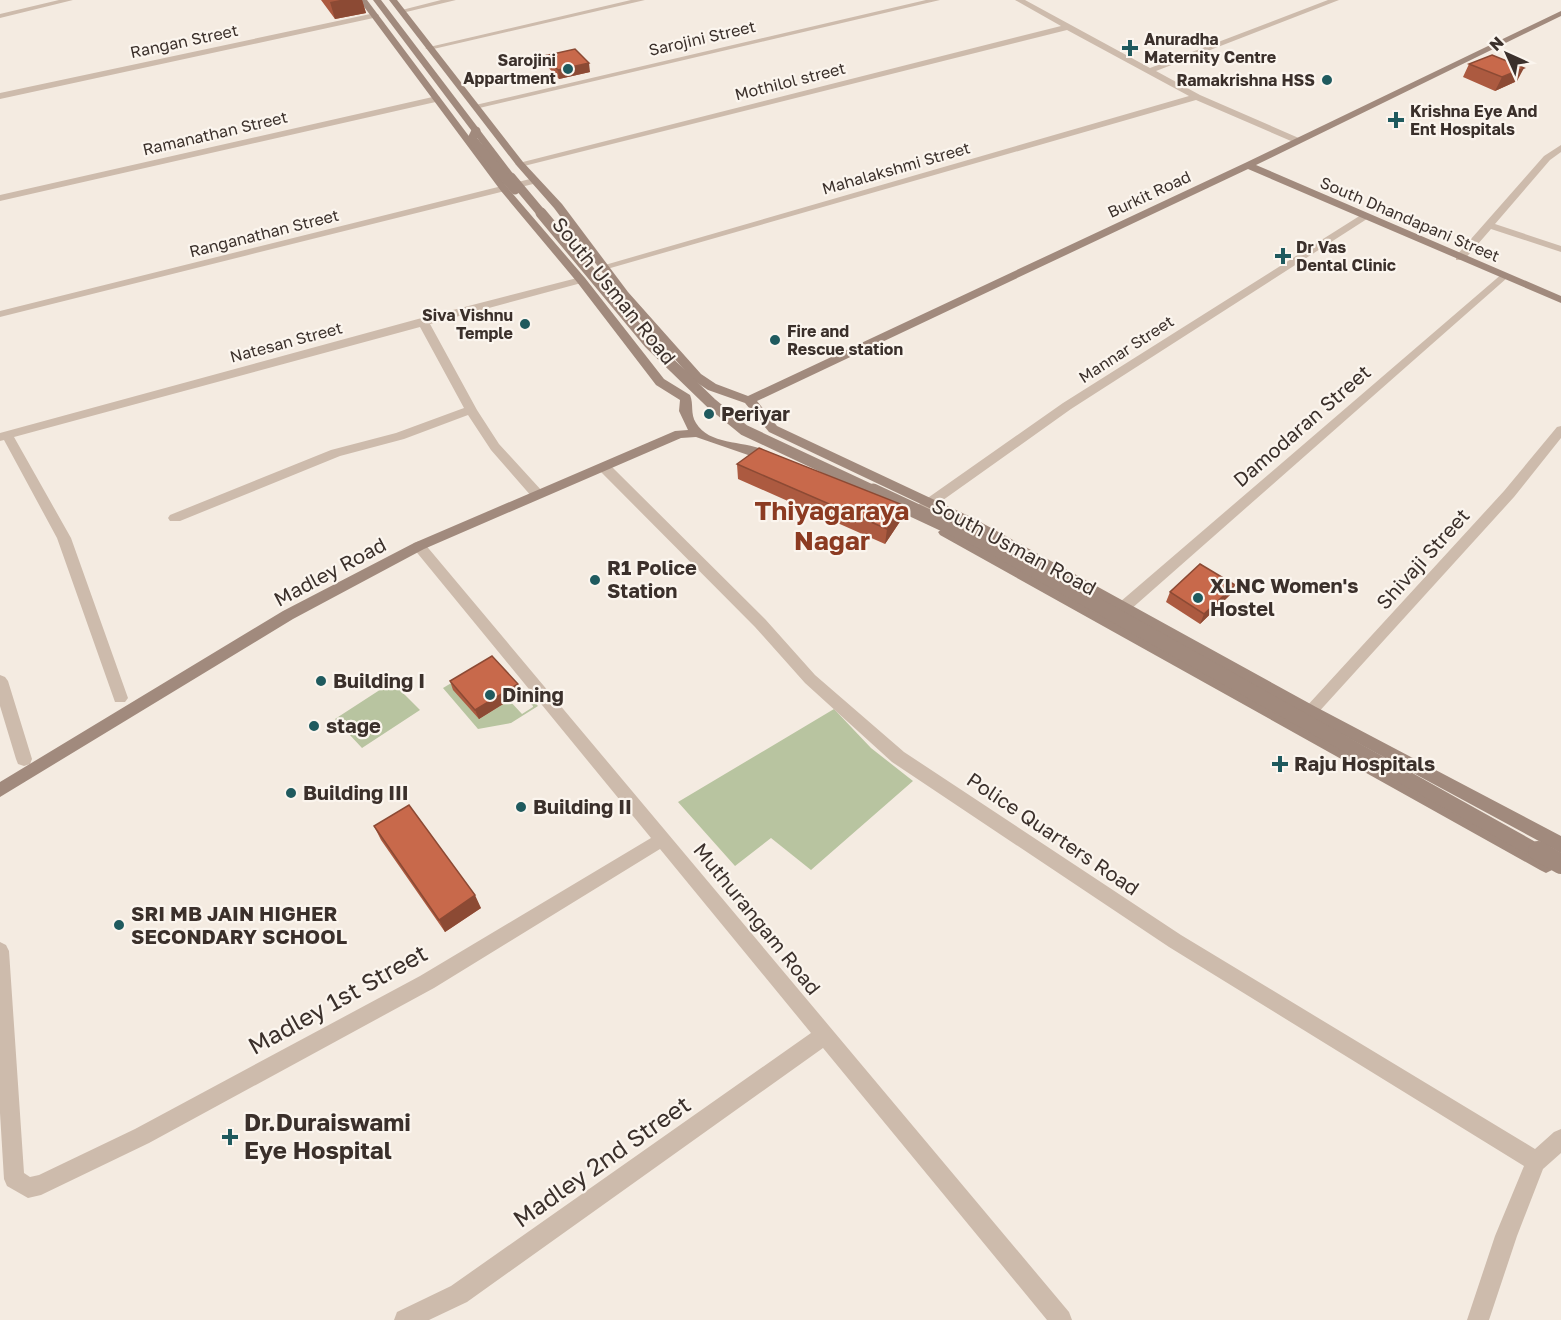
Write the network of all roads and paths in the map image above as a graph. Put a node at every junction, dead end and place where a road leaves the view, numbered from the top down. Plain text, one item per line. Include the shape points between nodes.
1 (69, 0) edge
2 (363, 0) edge
3 (393, 0) edge
4 (452, 0) edge
5 (642, 0) edge
6 (936, 0) edge
7 (1019, 0) edge
8 (1335, 0) edge
9 (378, 7) edge
10 (402, 12) junction
11 (1561, 13) edge
12 (0, 16) edge
13 (1068, 27) junction
14 (429, 48) junction
15 (1149, 70) junction
16 (464, 93) junction
17 (0, 96) edge
18 (1197, 97) junction
19 (437, 99) junction
20 (475, 106) junction
21 (476, 131) junction
22 (1298, 141) junction
23 (1561, 148) edge
24 (1547, 158) junction
25 (1561, 163) edge
26 (520, 164) junction
27 (1248, 165) junction
28 (534, 181) junction
29 (504, 189) junction
30 (0, 198) edge
31 (1365, 217) junction
32 (1488, 225) junction
33 (1561, 249) edge
34 (1460, 258) junction
35 (603, 267) junction
36 (1503, 276) junction
37 (581, 280) junction
38 (1561, 300) edge
39 (0, 314) edge
40 (422, 321) junction
41 (660, 382) junction
42 (712, 387) junction
43 (686, 398) junction
44 (749, 400) junction
45 (471, 410) junction
46 (773, 429) junction
47 (1561, 430) edge
48 (699, 433) junction
49 (3, 436) edge
50 (745, 449) junction
51 (605, 468) junction
52 (537, 494) junction
53 (927, 502) junction
54 (911, 517) junction
55 (175, 518) dead end
56 (419, 546) junction
57 (1125, 606) junction
58 (0, 681) edge
59 (120, 698) dead end
60 (1311, 711) junction
61 (24, 759) dead end
62 (0, 790) edge
63 (663, 839) junction
64 (1561, 845) edge
65 (1561, 864) edge
66 (1561, 874) edge
67 (0, 951) edge
68 (824, 1036) junction
69 (1561, 1139) edge
70 (1536, 1162) junction
71 (405, 1320) edge
72 (1061, 1320) edge
73 (1478, 1320) edge

1 - 12 street
2 - 9 main road, South Usman Road
3 - 10 main road, South Usman Road
4 - 10 street
5 - 14 street
6 - 20 street, Sarojini Street
7 - 13 street
8 - 15 street
9 - 16 main road via 394,10 457,91
9 - 17 street, Rangan Street
9 - 19 main road, South Usman Road
9 - 21 main road via 389,15
10 - 14 main road, South Usman Road
11 - 22 main road, Burkit Road
13 - 15 street
13 - 26 street, Mothilol street
14 - 16 main road, South Usman Road
15 - 18 street
16 - 20 main road, South Usman Road
18 - 22 street
18 - 35 street, Mahalakshmi Street
19 - 29 main road, South Usman Road
19 - 30 street, Ramanathan Street
20 - 26 main road, South Usman Road
21 - 41 main road, bridge via 472,139 664,374
21 - 65 main road, South Usman Road, bridge via 678,373 744,430 993,547
22 - 27 main road, Burkit Road
23 - 24 street
24 - 25 street
24 - 32 street
26 - 28 main road, South Usman Road
27 - 31 main road, South Dhandapani Street
27 - 44 main road, Burkit Road
28 - 29 street, Ranganathan Street
28 - 35 main road, South Usman Road via 558,206
29 - 37 main road, South Usman Road
29 - 39 street, Ranganathan Street
31 - 34 main road, South Dhandapani Street
31 - 53 street, Mannar Street via 1067,406
32 - 33 street
32 - 34 street
34 - 36 main road, South Dhandapani Street
35 - 42 main road, South Usman Road via 697,377
36 - 38 main road, South Dhandapani Street
36 - 57 street, Damodaran Street
37 - 40 street, Natesan Street
37 - 41 main road, South Usman Road
40 - 45 street
40 - 49 street, Natesan Street
41 - 43 main road, South Usman Road
42 - 43 main road via 696,390
42 - 44 main road, South Usman Road
43 - 48 main road via 688,421
44 - 46 main road, South Usman Road
45 - 52 street via 495,447
45 - 55 street via 400,436 336,453
46 - 50 main road
46 - 53 main road, South Usman Road
47 - 60 street, Shivaji Street via 1509,494
48 - 50 main road, South Usman Road via 720,445
48 - 51 main road, Madley Road via 680,434
49 - 59 street via 64,538
50 - 54 main road, South Usman Road
51 - 52 main road, Madley Road
51 - 70 street, Police Quarters Road via 760,623 810,679 898,757 1175,941
52 - 56 main road, Madley Road
53 - 54 street, Mannar Street
53 - 57 main road, South Usman Road
54 - 66 main road, South Usman Road via 1108,620
56 - 62 main road, Madley Road via 278,621
56 - 63 street, Muthurangam Road
57 - 60 main road, South Usman Road
58 - 61 street
60 - 64 main road, South Usman Road
63 - 67 street, Madley 1st Street via 427,982 142,1136 28,1188 14,1179
63 - 68 street, Muthurangam Road
68 - 71 street, Madley 2nd Street via 459,1294
68 - 72 street, Muthurangam Road
69 - 70 street
70 - 73 street

